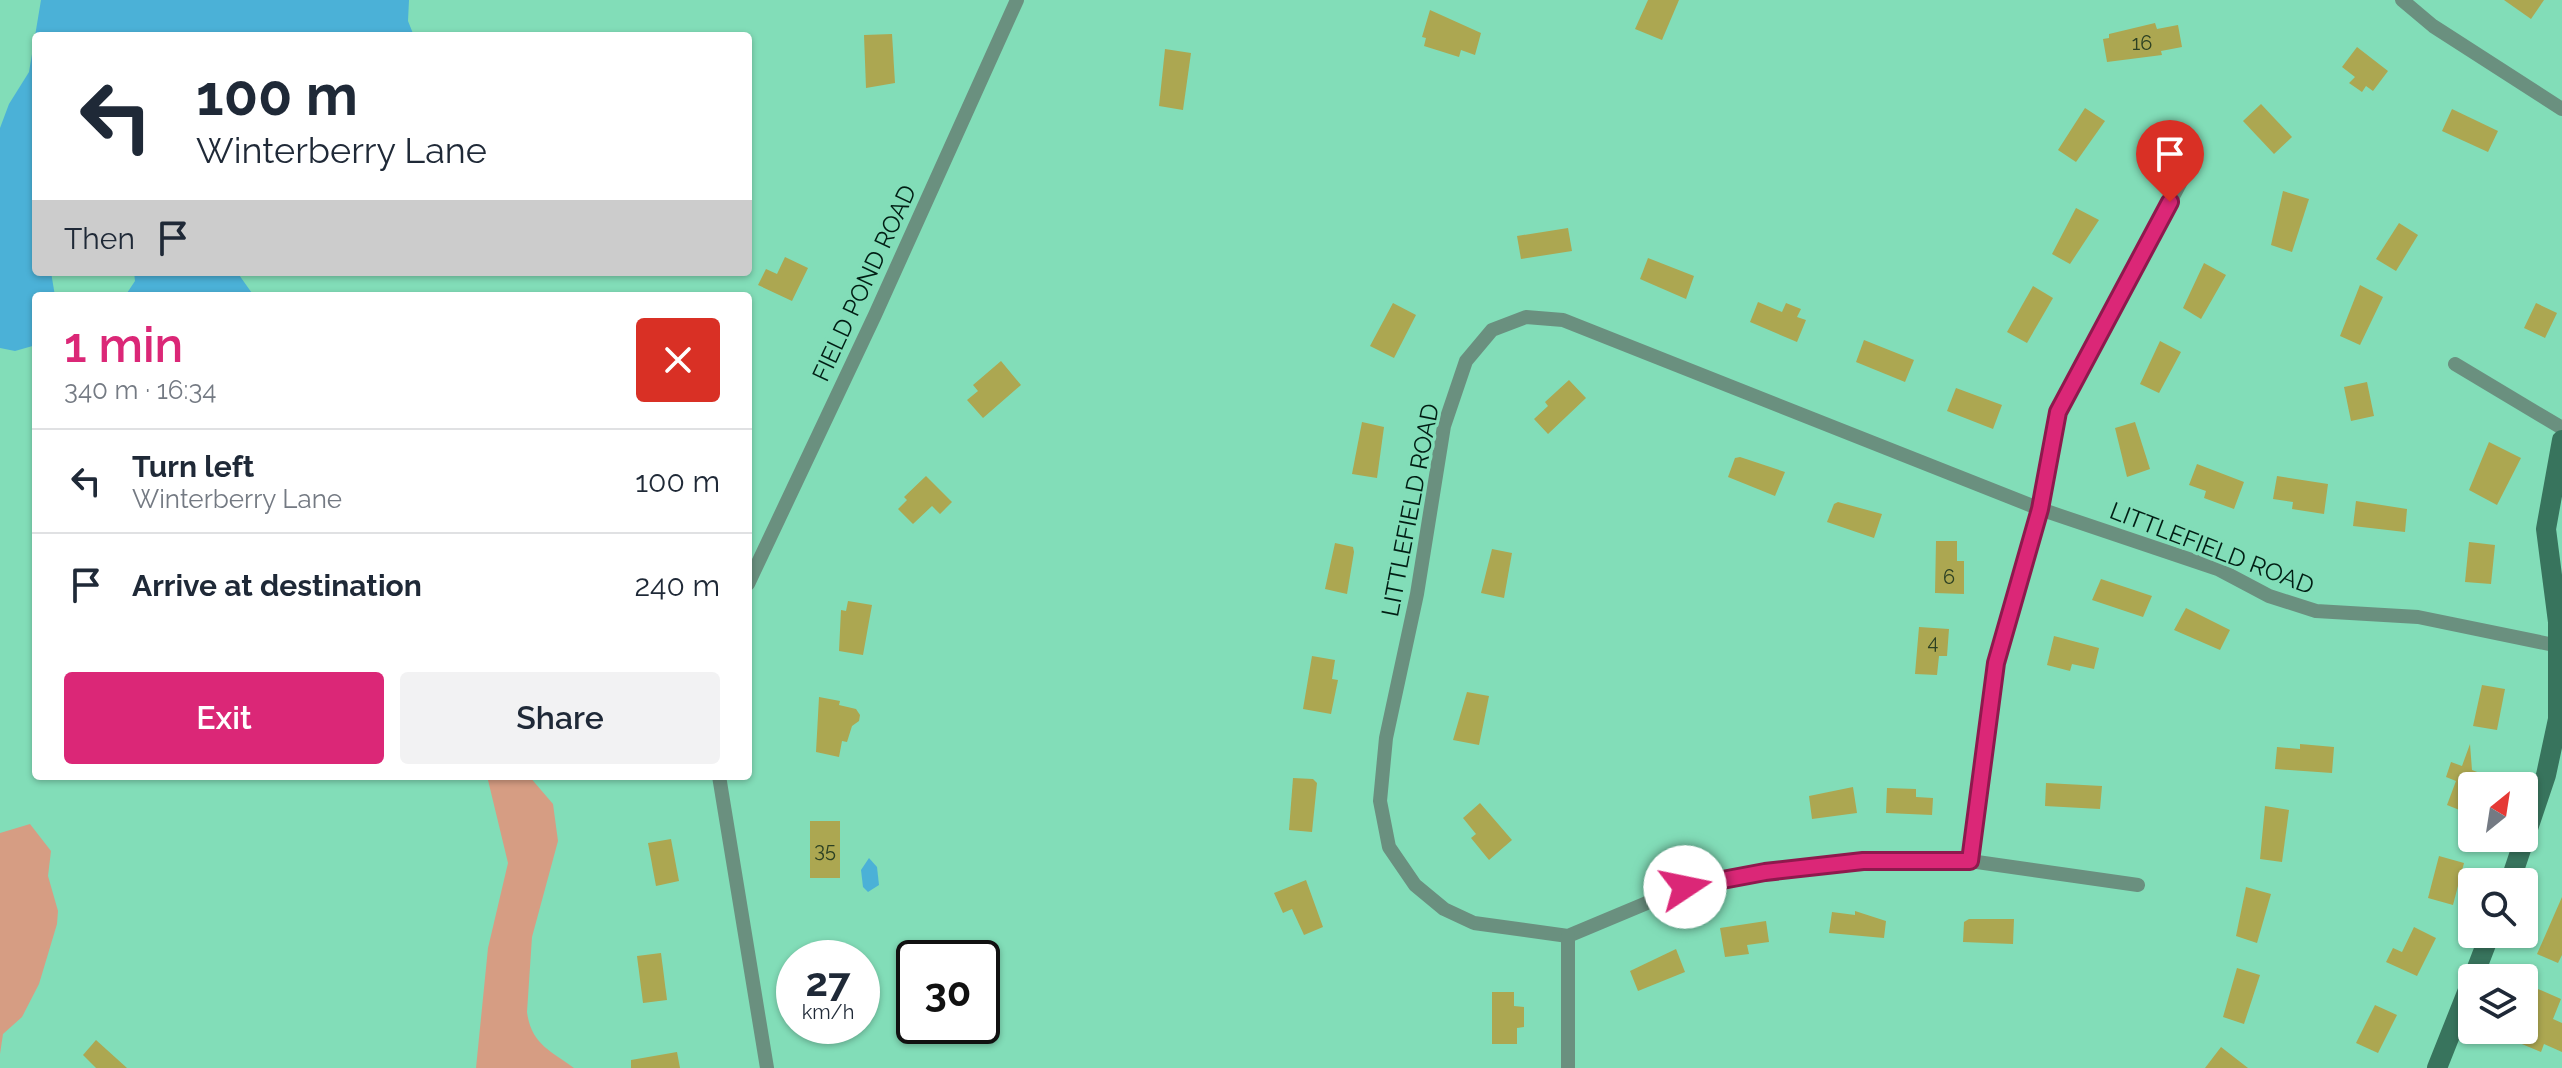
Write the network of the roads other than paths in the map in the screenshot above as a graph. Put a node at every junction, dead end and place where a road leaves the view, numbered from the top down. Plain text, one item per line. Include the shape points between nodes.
1 (1017, 0) edge
2 (2402, 0) edge
3 (2562, 109) edge
4 (2184, 176) dead end
5 (2455, 364) dead end
6 (2562, 428) edge
7 (2562, 440) edge
8 (2040, 509) junction
9 (752, 576) edge
10 (2559, 646) junction
11 (720, 780) edge
12 (1970, 861) junction
13 (2514, 868) edge
14 (2138, 885) dead end
15 (1568, 936) junction
16 (2458, 1015) edge
17 (767, 1068) edge
18 (1568, 1068) edge
19 (2437, 1068) edge

1 - 9 street, FIELD POND ROAD
2 - 3 street via 2433,26
4 - 8 street via 2058,412
5 - 6 street
7 - 10 street via 2546,529
8 - 10 street, LITTLEFIELD ROAD via 2218,569 2269,596 2316,611 2418,617
8 - 12 street via 1996,663
8 - 15 street, LITTLEFIELD ROAD via 1563,320 1526,317 1492,330 1466,361 1444,426 1417,594 1386,738 1380,801 1389,847 1415,885 1444,909 1474,923
10 - 13 street via 2553,745
11 - 17 street
12 - 14 street
12 - 15 street via 1863,861 1685,887
15 - 18 street
16 - 19 street

